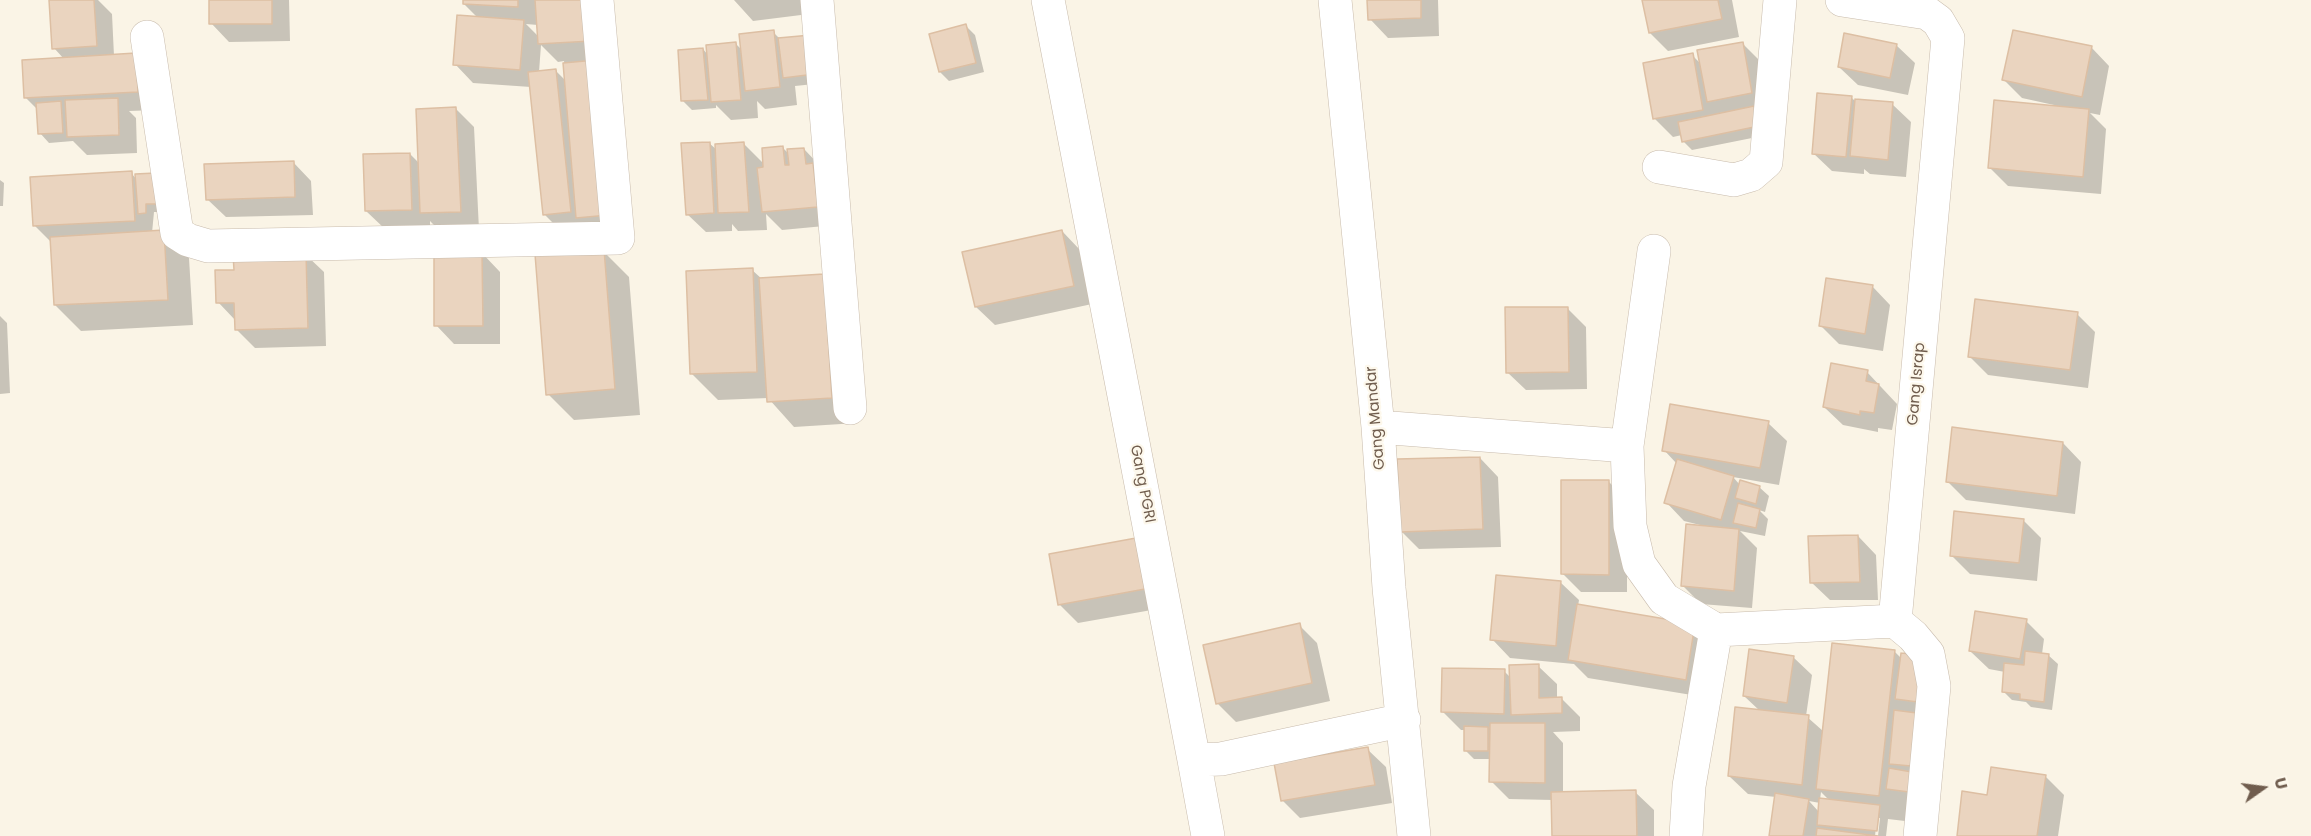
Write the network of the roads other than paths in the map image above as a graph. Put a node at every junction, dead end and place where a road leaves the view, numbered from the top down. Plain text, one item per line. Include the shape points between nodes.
1 (597, 0) edge
2 (817, 0) edge
3 (1048, 0) edge
4 (1335, 0) edge
5 (1780, 0) edge
6 (1842, 0) edge
7 (147, 37) dead end
8 (1659, 167) dead end
9 (1654, 251) dead end
10 (850, 408) dead end
11 (1378, 427) junction
12 (1628, 446) junction
13 (1895, 621) junction
14 (1716, 630) junction
15 (1404, 720) junction
16 (1194, 760) junction
17 (1208, 836) edge
18 (1414, 836) edge
19 (1686, 836) edge
20 (1920, 836) edge

1 - 7 street via 618,238 208,246 188,240 177,232
2 - 10 street
3 - 16 street, Gang PGRI
4 - 11 street, Gang Mandar
5 - 8 street via 1766,162 1751,175 1734,180
6 - 13 street, Gang Israp via 1927,13 1938,21 1948,38
9 - 12 street
11 - 12 street
11 - 15 street, Gang Mandar via 1389,588
12 - 14 street via 1630,525 1639,564 1664,599
13 - 14 street
13 - 20 street via 1928,654 1934,686
14 - 19 street via 1689,786
15 - 16 street via 1221,759
15 - 18 street, Gang Mandar
16 - 17 street, Gang PGRI

